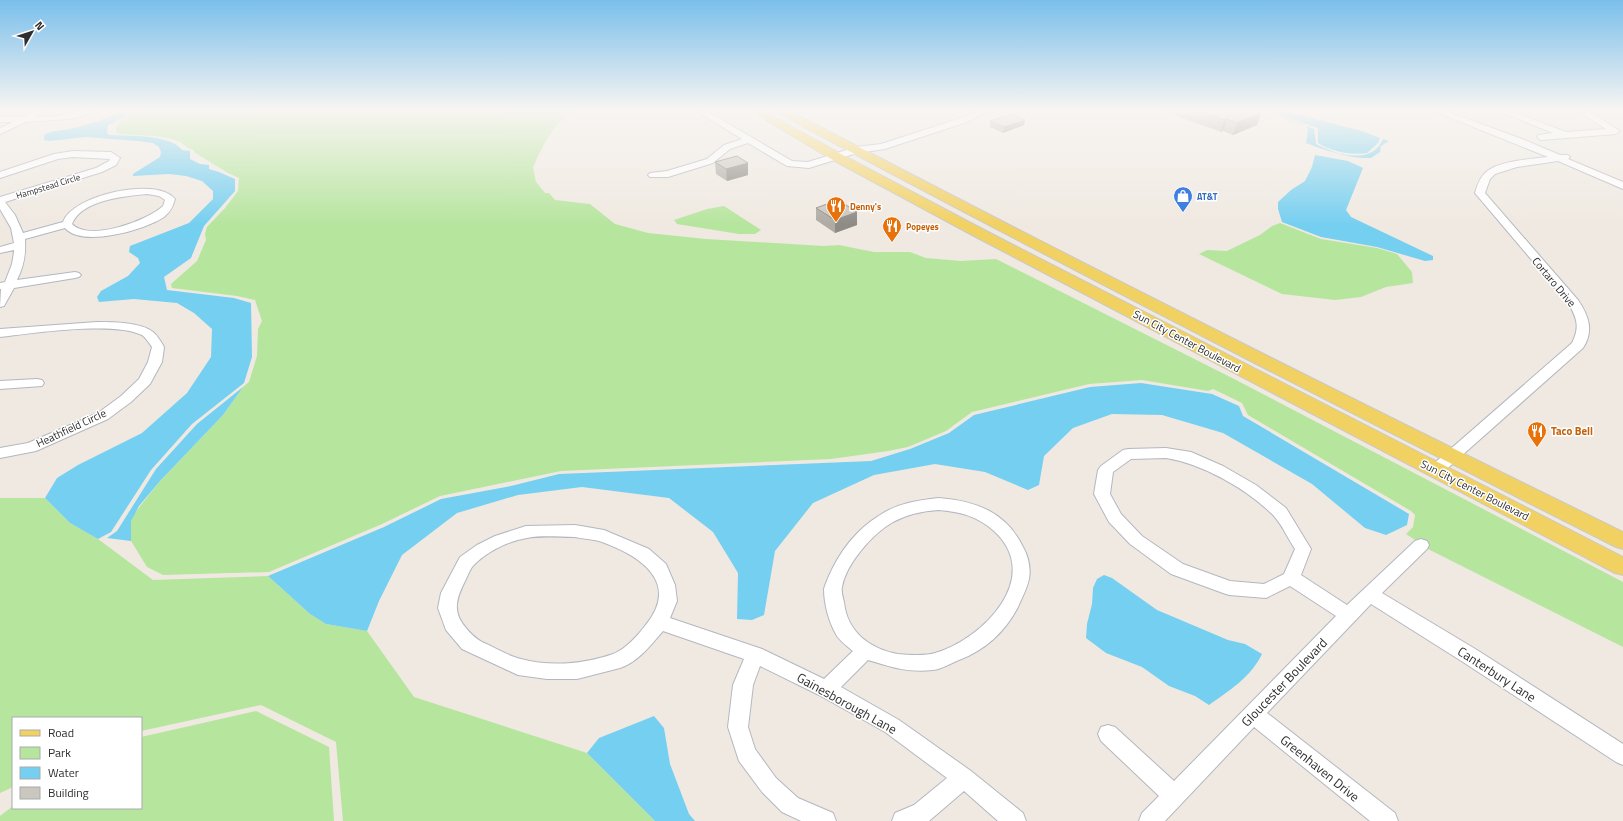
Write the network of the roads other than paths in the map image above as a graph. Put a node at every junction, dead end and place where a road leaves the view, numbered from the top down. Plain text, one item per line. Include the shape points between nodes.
1 (725, 148) edge
2 (763, 148) edge
3 (822, 148) edge
4 (853, 148) edge
5 (871, 148) edge
6 (1538, 148) edge
7 (1543, 148) edge
8 (856, 150) junction
9 (837, 157) junction
10 (1562, 158) junction
11 (0, 175) edge
12 (653, 176) dead end
13 (1623, 182) edge
14 (1623, 186) edge
15 (906, 193) junction
16 (0, 201) edge
17 (67, 224) junction
18 (20, 241) junction
19 (1028, 241) junction
20 (0, 250) edge
21 (76, 275) dead end
22 (5, 286) edge
23 (0, 303) edge
24 (0, 333) edge
25 (37, 384) dead end
26 (0, 385) edge
27 (0, 453) edge
28 (1451, 456) junction
29 (1436, 470) junction
30 (1623, 540) edge
31 (1421, 545) dead end
32 (1623, 567) edge
33 (1291, 578) junction
34 (1370, 594) junction
35 (1348, 615) junction
36 (659, 622) junction
37 (865, 651) junction
38 (755, 655) junction
39 (826, 689) junction
40 (1254, 714) junction
41 (1108, 734) dead end
42 (1623, 755) edge
43 (964, 778) junction
44 (1174, 796) junction
45 (825, 821) edge
46 (903, 821) edge
47 (1015, 821) edge
48 (1150, 821) edge
49 (1387, 821) edge

1 - 12 street via 710,161
2 - 9 street via 790,164 809,165
3 - 9 main road, Sun City Center Boulevard
4 - 8 main road, Sun City Center Boulevard
5 - 8 street
6 - 10 street
7 - 10 street
8 - 9 street
8 - 19 main road, Sun City Center Boulevard
9 - 15 main road, Sun City Center Boulevard
10 - 13 street
10 - 14 street
10 - 28 street, Cortaro Drive via 1492,172 1484,180 1480,193 1574,303 1581,316 1584,332 1578,345
11 - 16 street, Hampstead Circle via 68,155 111,155 115,158 113,163 99,170
15 - 19 main road via 934,202 1007,240
15 - 29 main road, Sun City Center Boulevard
16 - 18 street via 14,222
17 - 17 street via 74,231 113,232 137,226 156,217 168,208 170,199 162,194 147,191 103,198 84,206 70,216
17 - 18 street
18 - 20 street
18 - 22 street via 18,264
19 - 28 main road, Sun City Center Boulevard
21 - 22 street
22 - 23 street
24 - 27 street, Heathfield Circle via 124,326 148,334 158,347 155,362 145,381 103,416 31,447
25 - 26 street
28 - 29 street, Cortaro Drive
28 - 30 main road, Sun City Center Boulevard
29 - 32 main road, Sun City Center Boulevard
31 - 34 street, Gloucester Boulevard
33 - 33 street via 1303,549 1280,512 1218,470 1186,456 1166,453 1128,454 1106,470 1102,494 1115,518 1136,540 1177,570 1229,588 1266,591
33 - 35 street
34 - 35 street, Gloucester Boulevard
34 - 42 street, Canterbury Lane
35 - 40 street, Gloucester Boulevard
36 - 36 street via 668,601 660,569 643,554 604,536 575,531 526,532 483,549 466,562 450,593 447,608 452,625 469,644 518,667 547,671 577,671 620,660 641,644
36 - 38 street, Gainesborough Lane
37 - 37 street via 844,632 836,613 833,588 852,550 867,533 887,518 915,506 940,504 962,506 990,518 1010,536 1020,557 1021,578 1004,616 988,633 966,649 934,662 899,662
37 - 39 street
38 - 39 street, Gainesborough Lane
38 - 45 street via 743,685 738,727 746,754 769,785 790,805
39 - 43 street, Gainesborough Lane via 892,726
40 - 44 street, Gloucester Boulevard
40 - 49 street, Greenhaven Drive
41 - 44 street
43 - 46 street via 922,813
43 - 47 street, Gainesborough Lane
44 - 48 street, Gloucester Boulevard

